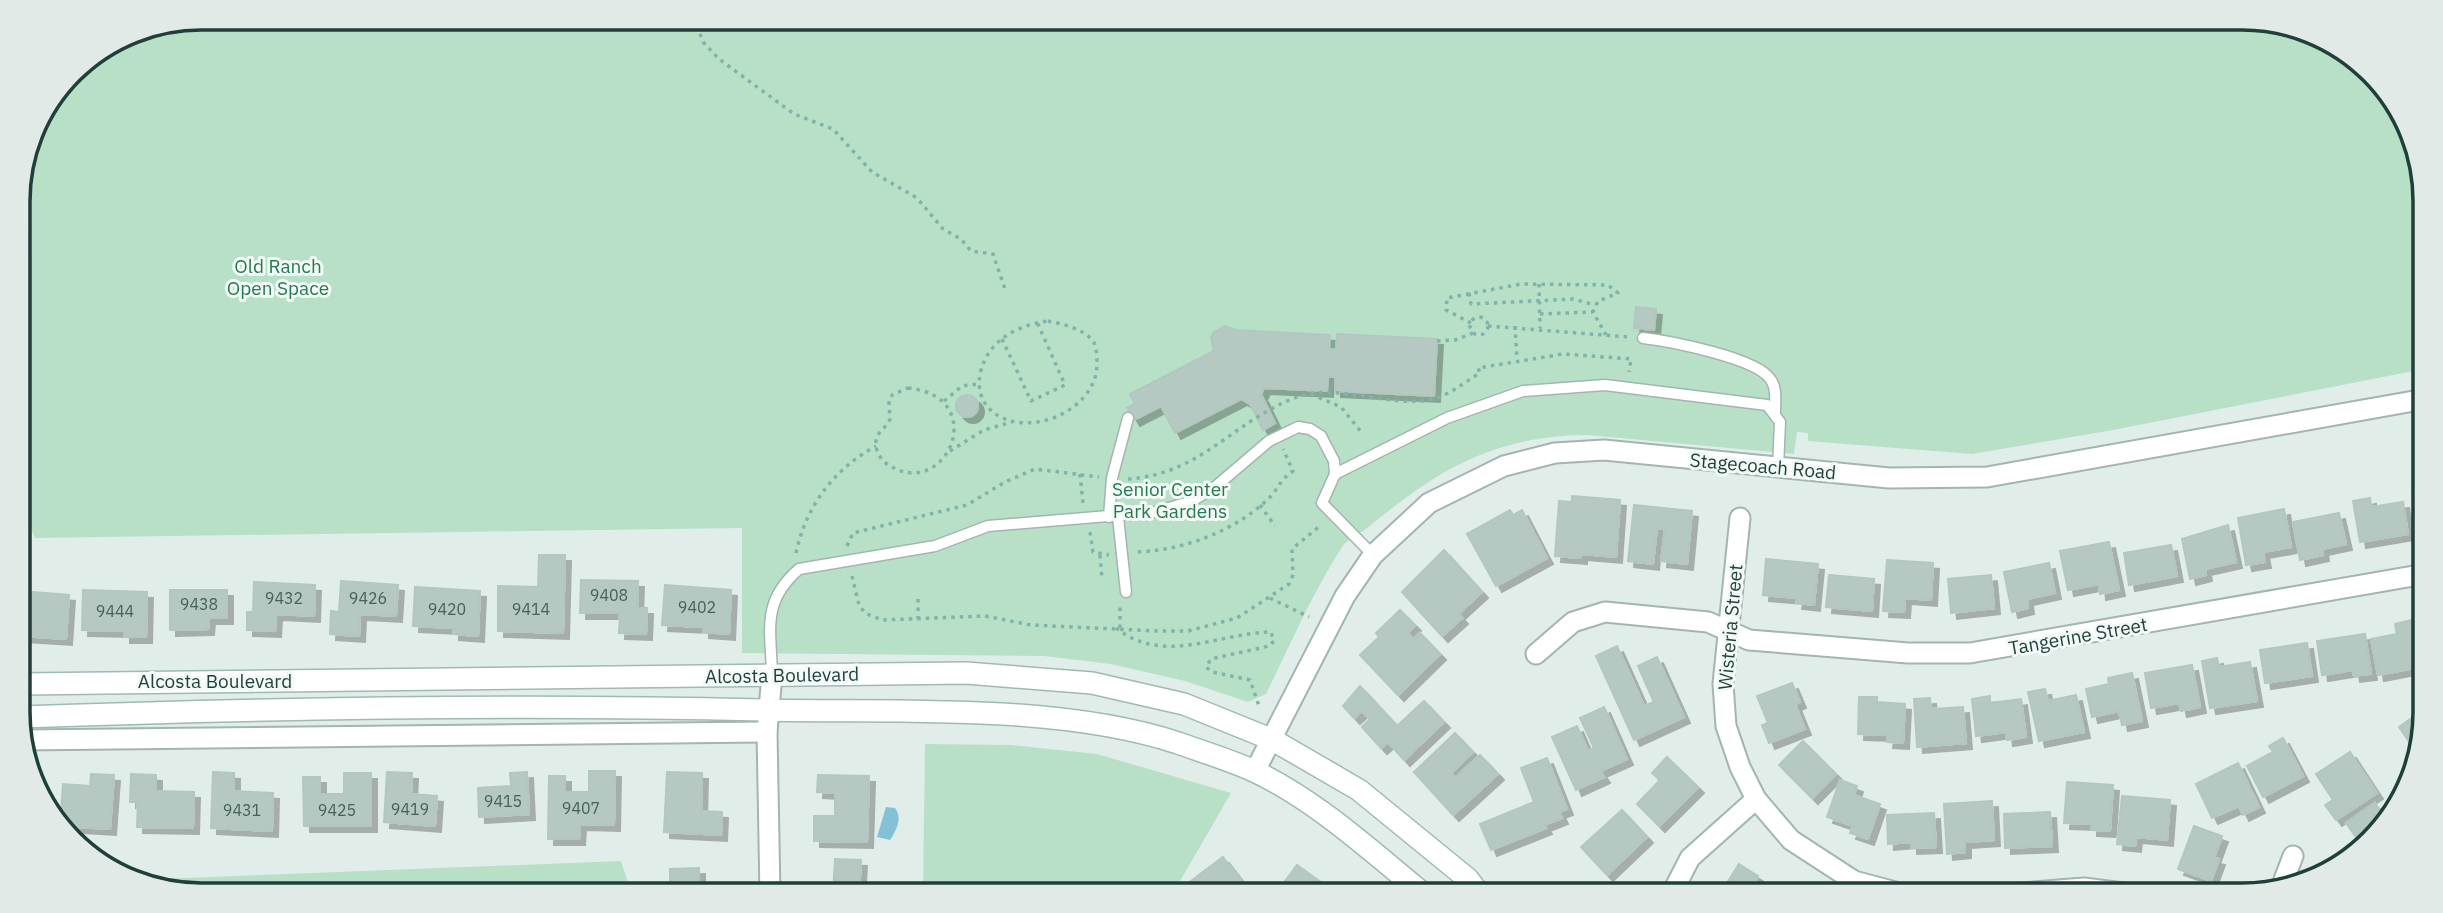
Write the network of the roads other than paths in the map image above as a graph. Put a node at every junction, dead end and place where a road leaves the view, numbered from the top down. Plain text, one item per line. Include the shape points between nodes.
1 (1643, 338) road end
2 (2413, 402) edge
3 (1775, 412) junction
4 (1128, 418) dead end
5 (1778, 467) junction
6 (1335, 474) junction
7 (1114, 517) junction
8 (1740, 518) dead end
9 (1373, 555) junction
10 (2413, 576) edge
11 (1126, 592) dead end
12 (1729, 630) junction
13 (1536, 654) dead end
14 (772, 675) junction
15 (30, 684) edge
16 (769, 710) junction
17 (30, 717) edge
18 (767, 732) junction
19 (32, 740) edge
20 (1273, 740) junction
21 (1255, 771) junction
22 (1756, 799) junction
23 (2293, 856) dead end
24 (2285, 877) edge
25 (770, 883) edge
26 (1410, 883) edge
27 (1471, 883) edge
28 (1677, 883) edge
29 (1862, 883) edge

1 - 3 lane via 1729,358 1766,373 1775,391
2 - 5 street, Stagecoach Road via 1987,477 1889,478
3 - 5 lane via 1780,422
3 - 6 lane via 1767,405 1605,386 1523,391 1447,418
4 - 7 lane via 1112,478
5 - 9 street, Stagecoach Road via 1605,450 1555,453 1504,466 1429,503
6 - 7 lane via 1321,436 1298,427 1269,441 1192,501 1156,512
6 - 9 lane via 1322,503
7 - 11 lane
7 - 14 lane via 988,526 935,546 816,564 795,573 776,594 771,608
8 - 12 street, Wisteria Street
9 - 20 street, Stagecoach Road via 1345,596
10 - 12 street, Tangerine Street via 1970,653 1908,653 1749,640
12 - 13 street, Tangerine Street via 1708,622 1605,612 1573,622
12 - 22 street, Wisteria Street via 1723,684 1726,726
14 - 15 main road, Alcosta Boulevard
14 - 16 street
14 - 20 main road, Alcosta Boulevard via 966,673 1092,683 1184,704
16 - 17 main road, Alcosta Boulevard
16 - 18 street
16 - 21 main road, Alcosta Boulevard via 971,713 1090,723 1175,742
18 - 19 street
18 - 25 street
20 - 21 street, Stagecoach Road
20 - 27 main road, Alcosta Boulevard via 1359,790
21 - 26 main road, Alcosta Boulevard via 1332,820
22 - 28 street via 1690,858
22 - 29 street, Wisteria Street via 1791,840
23 - 24 street

